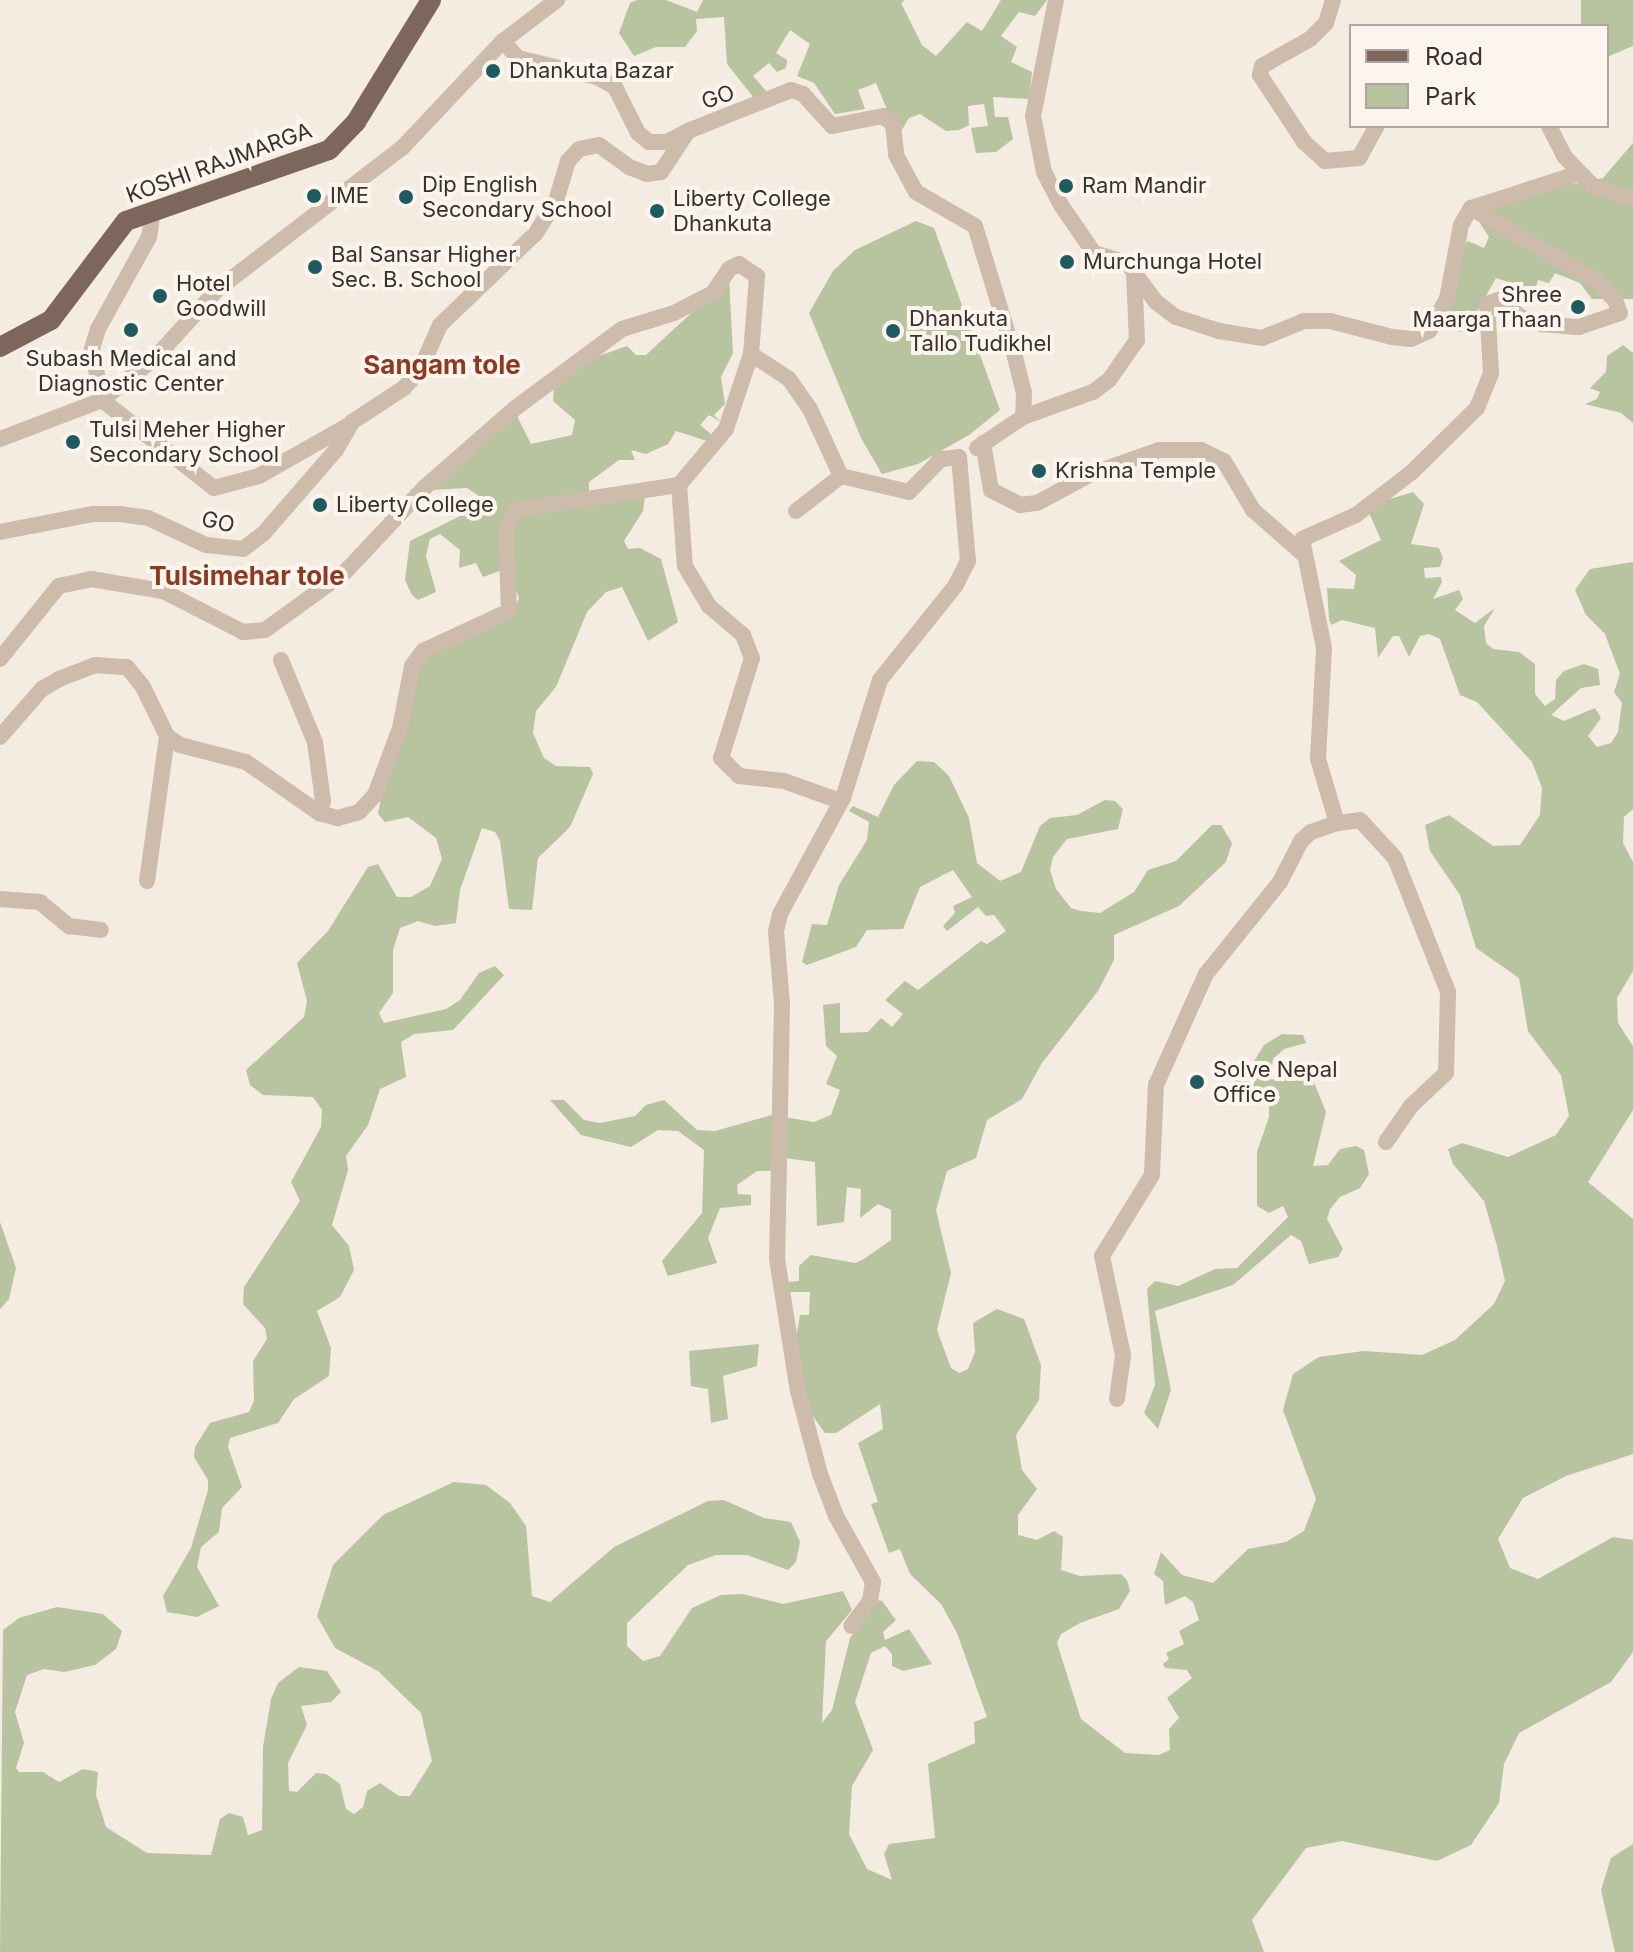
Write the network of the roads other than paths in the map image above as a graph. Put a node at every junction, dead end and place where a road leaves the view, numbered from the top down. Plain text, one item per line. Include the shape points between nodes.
1 (431, 0) edge
2 (557, 0) edge
3 (1056, 0) edge
4 (1333, 0) edge
5 (503, 41) junction
6 (1376, 128) edge
7 (1550, 128) edge
8 (688, 131) junction
9 (1580, 173) junction
10 (1633, 199) edge
11 (1471, 208) junction
12 (153, 210) junction
13 (1133, 268) junction
14 (0, 347) edge
15 (751, 354) junction
16 (102, 400) junction
17 (1023, 417) junction
18 (352, 422) junction
19 (0, 439) edge
20 (983, 443) junction
21 (962, 466) junction
22 (841, 476) junction
23 (679, 485) junction
24 (796, 511) dead end
25 (0, 532) edge
26 (1303, 554) junction
27 (0, 659) edge
28 (281, 660) dead end
29 (167, 736) junction
30 (0, 737) edge
31 (840, 801) junction
32 (319, 813) junction
33 (1337, 823) junction
34 (147, 881) dead end
35 (0, 899) edge
36 (101, 930) dead end
37 (1386, 1142) dead end
38 (1117, 1399) dead end
39 (851, 1626) dead end

1 - 12 main road, KOSHI RAJMARGA via 356,122 329,150 286,169
2 - 5 street
3 - 13 street via 1033,116 1044,172 1079,239 1094,253
4 - 6 street via 1326,23 1262,66 1260,75 1304,142 1325,161 1359,158
5 - 8 street via 518,58 597,77 615,87 638,133 649,142 667,142
5 - 16 street via 402,148 249,262 154,359
7 - 9 street
8 - 17 street, GO via 791,90 803,94 832,126 883,116 893,124 896,155 916,192 975,226 1019,370
8 - 18 street, GO via 661,172 647,174 599,145 579,149 568,161 556,201 536,233 440,325 420,370 404,388
9 - 10 street via 1593,186
9 - 11 street
11 - 13 street via 1461,225 1447,299 1429,331 1411,339 1330,321 1304,321 1262,338 1219,331 1176,317 1156,302
11 - 26 street via 1595,280 1620,313 1579,327 1524,319 1498,300 1487,304 1491,373 1477,408 1412,472 1356,515 1302,539
12 - 14 main road, KOSHI RAJMARGA via 126,221 113,235 51,320
12 - 16 street via 149,237 92,349
13 - 17 street via 1138,321 1132,353 1093,392
15 - 22 street via 789,379 810,409
15 - 23 street via 726,429
15 - 27 street via 757,276 739,264 729,269 713,293 682,310 622,329 514,409 425,487 345,572 265,630 243,632 163,591 91,579 71,581 47,597
16 - 18 street via 214,488 259,476 323,444
16 - 19 street
17 - 20 street
18 - 25 street, GO via 336,450 263,534 243,549 206,545 148,518 120,514 93,514
20 - 21 street
20 - 26 street via 991,490 1020,505 1037,503 1091,474 1159,450 1201,450 1224,461 1253,510
21 - 22 street via 959,457 941,459 918,486 903,493
21 - 31 street via 968,561 956,585 880,680 855,770
22 - 24 street
23 - 31 street via 685,566 709,606 743,635 752,658 721,758 739,776 784,781
23 - 32 street via 515,510 506,529 509,611 423,651 412,666 400,728 369,805 338,818
26 - 33 street via 1324,648 1318,759
28 - 32 street via 315,742 323,801
29 - 30 street via 127,667 95,665 42,689
29 - 32 street via 180,745 246,762
29 - 34 street
31 - 39 street via 776,931 782,1004 777,1259 798,1391 820,1474 836,1516 873,1582 873,1593
33 - 37 street via 1360,820 1395,858 1448,992 1446,1073 1411,1106
33 - 38 street via 1301,841 1280,882 1212,964 1156,1085 1152,1175 1102,1256 1123,1355
35 - 36 street via 40,902 69,926

